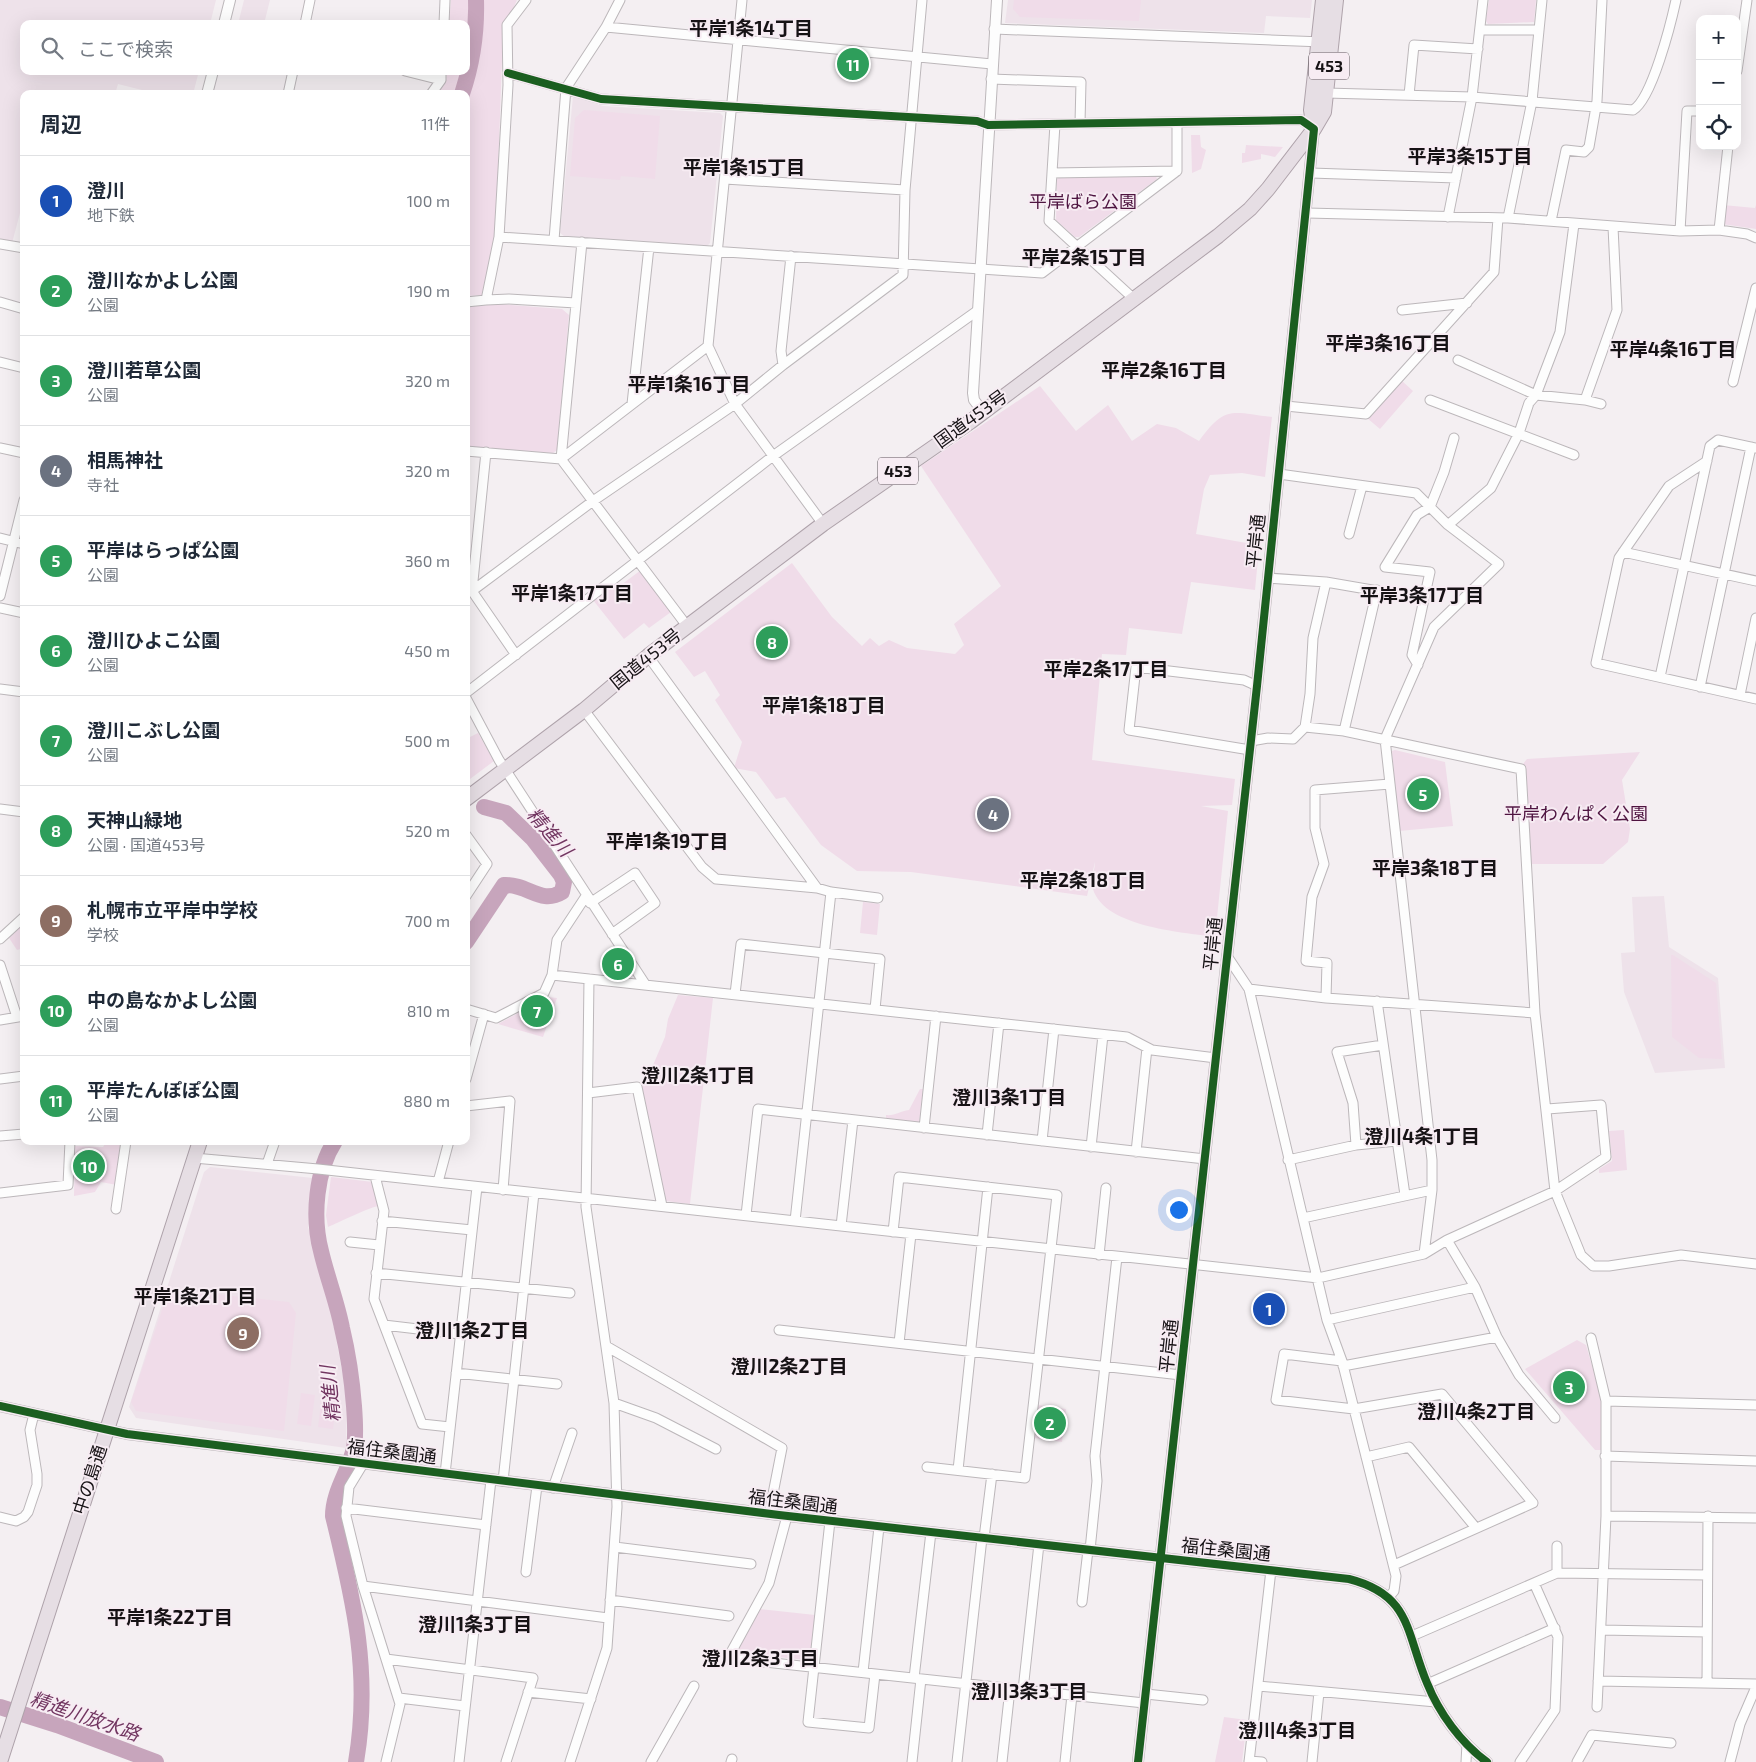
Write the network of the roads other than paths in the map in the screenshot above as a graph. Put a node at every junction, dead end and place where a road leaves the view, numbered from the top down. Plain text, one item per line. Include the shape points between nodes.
1 (230, 0) edge
2 (310, 0) edge
3 (526, 0) edge
4 (620, 0) edge
5 (742, 0) edge
6 (922, 0) edge
7 (997, 0) edge
8 (1323, 0) edge
9 (1336, 0) edge
10 (1482, 0) edge
11 (1542, 0) edge
12 (1602, 0) edge
13 (1676, 0) edge
14 (1747, 0) edge
15 (442, 1) edge
16 (225, 20) edge
17 (306, 20) edge
18 (444, 20) edge
19 (606, 27) junction
20 (994, 29) junction
21 (1480, 30) junction
22 (1539, 30) junction
23 (739, 42) junction
24 (1325, 42) junction
25 (1478, 48) junction
26 (916, 57) junction
27 (1739, 60) edge
28 (992, 64) junction
29 (508, 73) junction
30 (212, 75) edge
31 (292, 75) edge
32 (441, 76) edge
33 (991, 80) junction
34 (566, 88) junction
35 (208, 90) edge
36 (289, 90) edge
37 (433, 90) edge
38 (1326, 92) junction
39 (1409, 95) junction
40 (1472, 97) junction
41 (1532, 102) junction
42 (732, 107) junction
43 (1596, 107) junction
44 (1696, 111) edge
45 (911, 118) junction
46 (1177, 122) junction
47 (1055, 124) junction
48 (1080, 124) junction
49 (988, 125) junction
50 (1314, 129) junction
51 (1728, 150) edge
52 (1177, 171) junction
53 (1052, 173) junction
54 (1311, 173) junction
55 (1456, 178) junction
56 (725, 179) junction
57 (906, 190) junction
58 (1307, 213) junction
59 (1448, 217) junction
60 (1498, 218) junction
61 (1508, 218) junction
62 (1551, 221) junction
63 (1574, 224) junction
64 (1613, 227) junction
65 (1718, 230) junction
66 (1680, 231) junction
67 (499, 237) junction
68 (1756, 238) edge
69 (554, 240) junction
70 (582, 242) junction
71 (0, 244) edge
72 (1077, 246) junction
73 (20, 247) edge
74 (648, 247) junction
75 (718, 252) junction
76 (791, 256) junction
77 (902, 264) junction
78 (980, 269) junction
79 (1756, 288) edge
80 (1134, 298) junction
81 (486, 300) junction
82 (0, 302) edge
83 (470, 302) edge
84 (1467, 303) junction
85 (576, 304) junction
86 (20, 308) edge
87 (1402, 310) dead end
88 (977, 311) junction
89 (708, 346) junction
90 (1458, 360) dead end
91 (0, 362) edge
92 (783, 365) junction
93 (20, 367) edge
94 (1733, 382) dead end
95 (1536, 395) junction
96 (1430, 400) dead end
97 (1585, 400) junction
98 (632, 404) junction
99 (735, 404) junction
100 (1601, 404) dead end
101 (1286, 406) junction
102 (983, 412) junction
103 (1519, 433) junction
104 (1454, 438) dead end
105 (1754, 447) edge
106 (0, 448) edge
107 (470, 451) edge
108 (20, 452) edge
109 (486, 452) junction
110 (1574, 455) dead end
111 (773, 456) junction
112 (561, 459) junction
113 (1706, 461) junction
114 (1279, 474) junction
115 (1362, 486) junction
116 (593, 501) junction
117 (1430, 507) junction
118 (20, 517) edge
119 (823, 524) junction
120 (1448, 525) junction
121 (1349, 534) dead end
122 (0, 538) edge
123 (14, 542) junction
124 (20, 543) edge
125 (1623, 552) junction
126 (638, 559) junction
127 (1685, 566) junction
128 (1725, 575) junction
129 (1268, 578) junction
130 (1756, 581) edge
131 (1326, 582) junction
132 (1377, 590) junction
133 (472, 591) junction
134 (0, 596) edge
135 (1424, 599) junction
136 (0, 608) edge
137 (20, 612) edge
138 (1756, 618) edge
139 (687, 626) junction
140 (516, 655) junction
141 (648, 656) junction
142 (1418, 665) junction
143 (1660, 677) junction
144 (1257, 686) junction
145 (1700, 687) junction
146 (0, 689) edge
147 (470, 690) edge
148 (20, 692) edge
149 (1740, 695) junction
150 (1756, 699) edge
151 (470, 705) edge
152 (584, 710) junction
153 (1305, 727) junction
154 (1344, 731) junction
155 (1385, 739) junction
156 (1250, 745) junction
157 (506, 769) junction
158 (1390, 784) junction
159 (470, 796) edge
160 (0, 810) edge
161 (20, 812) edge
162 (470, 841) edge
163 (817, 888) junction
164 (470, 890) edge
165 (831, 892) junction
166 (878, 898) dead end
167 (588, 899) junction
168 (20, 921) edge
169 (612, 934) junction
170 (0, 939) edge
171 (824, 954) junction
172 (1227, 956) junction
173 (0, 965) edge
174 (552, 975) junction
175 (590, 979) junction
176 (645, 984) junction
177 (1249, 989) junction
178 (735, 994) junction
179 (1326, 998) junction
180 (1377, 1001) junction
181 (818, 1003) junction
182 (1413, 1003) junction
183 (875, 1009) junction
184 (470, 1010) edge
185 (1535, 1013) junction
186 (484, 1014) junction
187 (936, 1016) junction
188 (20, 1017) edge
189 (0, 1020) edge
190 (999, 1023) junction
191 (1054, 1029) junction
192 (1103, 1034) junction
193 (1384, 1045) junction
194 (1147, 1048) junction
195 (1216, 1058) junction
196 (470, 1065) edge
197 (20, 1076) edge
198 (0, 1079) edge
199 (588, 1093) junction
200 (470, 1106) edge
201 (1548, 1109) junction
202 (806, 1115) junction
203 (852, 1120) junction
204 (924, 1128) junction
205 (20, 1134) edge
206 (987, 1135) junction
207 (0, 1136) edge
208 (1042, 1141) junction
209 (1396, 1141) junction
210 (70, 1145) edge
211 (125, 1145) edge
212 (274, 1145) edge
213 (448, 1145) edge
214 (1356, 1145) junction
215 (197, 1147) edge
216 (1091, 1147) junction
217 (1136, 1152) junction
218 (1205, 1159) junction
219 (1288, 1160) junction
220 (267, 1164) junction
221 (375, 1176) junction
222 (438, 1182) junction
223 (477, 1187) junction
224 (988, 1188) junction
225 (1106, 1188) dead end
226 (502, 1190) junction
227 (1432, 1190) junction
228 (1555, 1191) junction
229 (0, 1193) edge
230 (534, 1193) junction
231 (1404, 1195) junction
232 (586, 1198) junction
233 (662, 1206) junction
234 (116, 1209) dead end
235 (746, 1215) junction
236 (1303, 1218) junction
237 (382, 1221) junction
238 (794, 1221) junction
239 (841, 1226) junction
240 (472, 1230) junction
241 (893, 1232) junction
242 (911, 1234) junction
243 (1447, 1240) junction
244 (350, 1242) dead end
245 (982, 1242) junction
246 (379, 1245) junction
247 (1051, 1249) junction
248 (1424, 1254) junction
249 (1099, 1255) junction
250 (1117, 1257) junction
251 (1756, 1264) edge
252 (1193, 1265) junction
253 (376, 1273) junction
254 (1318, 1278) junction
255 (466, 1282) junction
256 (1475, 1287) junction
257 (524, 1288) junction
258 (570, 1293) dead end
259 (1327, 1320) junction
260 (384, 1325) junction
261 (778, 1330) dead end
262 (460, 1334) junction
263 (1497, 1337) junction
264 (1591, 1338) dead end
265 (899, 1343) junction
266 (606, 1346) junction
267 (971, 1352) junction
268 (1038, 1359) junction
269 (1343, 1363) junction
270 (1105, 1366) junction
271 (456, 1373) junction
272 (1181, 1375) junction
273 (514, 1379) junction
274 (557, 1384) dead end
275 (1606, 1401) junction
276 (614, 1403) junction
277 (1756, 1405) edge
278 (0, 1406) edge
279 (1354, 1409) junction
280 (34, 1414) junction
281 (1556, 1418) dead end
282 (450, 1428) junction
283 (106, 1430) junction
284 (572, 1433) dead end
285 (716, 1449) dead end
286 (1604, 1456) junction
287 (1366, 1457) junction
288 (1756, 1461) edge
289 (354, 1463) junction
290 (927, 1467) dead end
291 (958, 1470) junction
292 (445, 1474) junction
293 (992, 1474) junction
294 (491, 1480) junction
295 (502, 1482) junction
296 (537, 1486) junction
297 (553, 1488) junction
298 (616, 1496) junction
299 (346, 1508) junction
300 (769, 1514) junction
301 (787, 1516) junction
302 (1606, 1516) junction
303 (1708, 1516) junction
304 (0, 1517) edge
305 (1756, 1518) edge
306 (830, 1521) junction
307 (486, 1525) junction
308 (879, 1526) junction
309 (1476, 1528) junction
310 (931, 1532) junction
311 (983, 1538) junction
312 (1039, 1544) junction
313 (1557, 1546) dead end
314 (615, 1548) junction
315 (1089, 1550) junction
316 (1161, 1558) junction
317 (750, 1564) dead end
318 (1394, 1565) junction
319 (1271, 1570) junction
320 (526, 1572) dead end
321 (1557, 1573) junction
322 (1603, 1573) junction
323 (1707, 1575) junction
324 (1534, 1583) junction
325 (363, 1586) junction
326 (1388, 1598) junction
327 (610, 1600) junction
328 (477, 1601) junction
329 (1082, 1602) dead end
330 (729, 1616) dead end
331 (608, 1618) junction
332 (1555, 1628) junction
333 (1601, 1630) junction
334 (1707, 1632) junction
335 (1412, 1636) junction
336 (386, 1659) junction
337 (814, 1667) junction
338 (469, 1670) junction
339 (863, 1672) junction
340 (875, 1674) junction
341 (918, 1679) junction
342 (1598, 1681) junction
343 (1707, 1682) junction
344 (966, 1684) junction
345 (1427, 1684) junction
346 (1756, 1685) edge
347 (694, 1686) dead end
348 (1258, 1686) junction
349 (1010, 1689) junction
350 (1023, 1690) junction
351 (528, 1692) junction
352 (1319, 1692) junction
353 (1072, 1695) junction
354 (399, 1698) junction
355 (591, 1699) junction
356 (1145, 1699) junction
357 (1203, 1700) dead end
358 (1436, 1702) junction
359 (465, 1706) junction
360 (1597, 1707) dead end
361 (1671, 1743) dead end
362 (1467, 1744) junction
363 (0, 1762) edge
364 (386, 1762) edge
365 (459, 1762) edge
366 (506, 1762) edge
367 (570, 1762) edge
368 (651, 1762) edge
369 (912, 1762) edge
370 (957, 1762) edge
371 (1002, 1762) edge
372 (1065, 1762) edge
373 (1138, 1762) edge
374 (1249, 1762) edge
375 (1262, 1762) edge
376 (1312, 1762) edge
377 (1466, 1762) edge
378 (1487, 1762) edge
379 (1520, 1762) edge
380 (1577, 1762) edge
381 (1730, 1762) edge

1 - 16 street
2 - 17 street
3 - 29 street via 507,26
4 - 19 street
5 - 23 street
6 - 26 street
7 - 20 street
8 - 24 highway, 平岸通 / 453
9 - 24 highway, 平岸通 / 453
10 - 21 street
11 - 22 street
12 - 43 street
13 - 43 street via 1667,38 1637,107 1628,110
14 - 27 street
15 - 18 street
19 - 23 street
19 - 34 street
20 - 24 street
20 - 28 street
21 - 22 street
21 - 25 street
22 - 41 street
23 - 26 street
23 - 42 street
24 - 38 highway, 平岸通 / 453
24 - 50 highway, 平岸通 / 453 via 1311,110
25 - 39 street via 1414,45
25 - 40 street
26 - 28 street
26 - 45 street
28 - 33 street
29 - 34 street
29 - 67 street
30 - 35 street
31 - 36 street
32 - 37 street
33 - 48 street via 1080,82
33 - 49 street
34 - 42 street via 601,99
34 - 69 street
38 - 39 street
38 - 50 highway, 平岸通 / 453 via 1324,112
39 - 40 street
40 - 41 street
40 - 55 street
41 - 43 street
41 - 61 street
42 - 45 street
42 - 56 street
43 - 62 street via 1587,150 1566,150
44 - 66 street via 1687,111
45 - 49 street via 977,121
45 - 57 street
46 - 48 street
46 - 50 street via 1300,120
46 - 52 street
47 - 48 street
47 - 49 street
47 - 53 street
49 - 78 street
50 - 54 street, 平岸通
50 - 80 highway, 国道453号 / 453 via 1250,209
51 - 65 street
52 - 53 street
52 - 72 street
53 - 72 street via 1049,221
54 - 55 street
54 - 58 street, 平岸通
55 - 59 street
56 - 57 street
56 - 75 street
57 - 77 street
58 - 59 street
58 - 101 street, 平岸通
59 - 60 street
60 - 61 street
60 - 84 street via 1494,272
61 - 62 street
62 - 63 street
63 - 64 street
63 - 95 street via 1564,316
64 - 66 street
64 - 97 street via 1617,310
65 - 66 street
65 - 68 street
67 - 69 street
67 - 81 street
69 - 70 street
70 - 74 street
70 - 85 street
71 - 73 street
72 - 78 street via 1042,272
72 - 80 street
74 - 75 street
74 - 98 street
75 - 76 street
75 - 89 street
76 - 77 street
76 - 92 street via 781,351
77 - 78 street
77 - 92 street via 903,275
78 - 88 street
79 - 94 street
80 - 102 highway, 国道453号 / 453
81 - 83 street
81 - 85 street
82 - 86 street
84 - 87 street
84 - 101 street via 1366,414
85 - 112 street
88 - 102 street via 973,392 974,400
88 - 111 street
89 - 98 street
89 - 99 street
90 - 95 street
91 - 93 street
92 - 99 street
95 - 97 street
95 - 103 street via 1529,403
96 - 103 street
97 - 100 street
98 - 112 street
99 - 111 street
99 - 116 street
101 - 114 street, 平岸通
102 - 119 highway, 国道453号 / 453
103 - 110 street
103 - 120 street via 1491,488
104 - 117 street
105 - 113 street via 1718,440 1710,446
105 - 128 street
106 - 108 street
107 - 109 street
109 - 112 street
109 - 133 street
111 - 119 street
111 - 126 street
112 - 116 street
113 - 125 street via 1669,486
113 - 127 street
114 - 115 street
114 - 129 street, 平岸通
115 - 117 street via 1416,493
115 - 121 street
116 - 126 street
116 - 133 street
117 - 120 street
117 - 135 street via 1417,515 1385,567 1430,572
118 - 123 street
119 - 139 highway, 国道453号 / 453
120 - 142 street via 1499,564 1434,626
122 - 123 street
123 - 124 street
123 - 134 street
125 - 127 street
125 - 143 street via 1596,663
126 - 139 street
126 - 140 street
127 - 128 street
127 - 143 street
128 - 130 street
128 - 145 street
129 - 131 street
129 - 144 street, 平岸通
131 - 132 street
131 - 153 street via 1313,638
132 - 135 street
132 - 154 street
133 - 140 street
135 - 142 street via 1412,655
136 - 137 street
138 - 149 street
139 - 141 highway, 国道453号 / 453
140 - 147 street
141 - 152 highway, 国道453号 / 453
141 - 163 street
142 - 155 street
143 - 145 street
144 - 156 street, 平岸通
144 - 156 street via 1244,680 1136,667 1129,730
145 - 149 street
146 - 148 street
149 - 150 street
151 - 157 street
152 - 157 highway, 国道453号 / 453
152 - 163 street via 702,867 716,879
153 - 154 street
153 - 156 street via 1293,739 1268,738
154 - 155 street
155 - 158 street
155 - 185 street via 1521,769
156 - 172 street, 平岸通
157 - 159 highway, 国道453号 / 453
157 - 167 street
158 - 179 street via 1315,790 1316,828 1324,864 1312,897 1306,961 1327,963
158 - 182 street
160 - 161 street
162 - 164 street via 487,864
163 - 165 street
165 - 166 street
165 - 171 street
167 - 169 street
167 - 169 street via 635,873 655,903
167 - 174 street via 556,940
168 - 170 street
169 - 176 street
171 - 178 street via 741,944
171 - 181 street
171 - 183 street via 880,959
172 - 177 street
172 - 195 street, 平岸通
173 - 188 street
174 - 175 street
174 - 186 street via 544,993 496,1018
175 - 176 street
175 - 199 street
176 - 178 street
177 - 179 street
177 - 219 street
178 - 181 street
179 - 180 street
180 - 182 street
180 - 193 street
181 - 183 street
181 - 202 street
182 - 185 street
182 - 227 street via 1432,1160
183 - 187 street
184 - 186 street
185 - 201 street
186 - 196 street
187 - 190 street
187 - 204 street
188 - 189 street
190 - 191 street
190 - 206 street
191 - 192 street
191 - 208 street
192 - 194 street via 1127,1037
192 - 216 street
193 - 209 street
193 - 214 street via 1337,1052 1353,1103
194 - 195 street
194 - 217 street
195 - 218 street, 平岸通
197 - 198 street
199 - 232 street
199 - 233 street via 637,1087
200 - 226 street via 510,1101
201 - 228 street
201 - 228 street via 1601,1105 1606,1157
202 - 203 street
202 - 235 street via 758,1109
202 - 238 street
203 - 204 street
203 - 239 street
204 - 206 street
205 - 207 street
206 - 208 street
208 - 216 street
209 - 214 street
209 - 231 street
210 - 229 street via 68,1185
211 - 234 street
212 - 220 street
213 - 222 street
214 - 219 street
215 - 220 street
215 - 283 highway, 中の島通
216 - 217 street
217 - 218 street
218 - 252 street, 平岸通
219 - 236 street
220 - 221 street
221 - 222 street
221 - 237 street via 383,1202
222 - 223 street
223 - 226 street
223 - 240 street
224 - 241 street via 898,1177
224 - 245 street
224 - 247 street via 1057,1195
225 - 249 street
226 - 230 street
227 - 231 street
227 - 248 street
228 - 243 street
228 - 251 street via 1581,1255 1593,1266 1681,1255
230 - 232 street
230 - 257 street
231 - 236 street
232 - 233 street
232 - 266 street
233 - 235 street
235 - 238 street
236 - 254 street
237 - 240 street
237 - 246 street
238 - 239 street
239 - 241 street
240 - 255 street
241 - 242 street
242 - 245 street
242 - 265 street
243 - 248 street
243 - 256 street
244 - 246 street
245 - 247 street
245 - 267 street
246 - 253 street
247 - 249 street
247 - 268 street
248 - 254 street
249 - 250 street
250 - 252 street
250 - 270 street
252 - 254 street
252 - 272 street, 平岸通
253 - 255 street
253 - 260 street via 374,1299
254 - 259 street
255 - 257 street
255 - 262 street
256 - 259 street
256 - 263 street
257 - 258 street
257 - 273 street
259 - 269 street
260 - 262 street
260 - 282 street via 422,1424
261 - 265 street
262 - 271 street
263 - 269 street
263 - 281 street via 1519,1375
264 - 275 street
265 - 267 street
266 - 276 street
266 - 300 street via 782,1448
267 - 268 street
267 - 291 street
268 - 270 street
268 - 293 street via 1025,1478
269 - 279 street
269 - 279 street via 1284,1354 1276,1400
270 - 272 street
270 - 315 street
271 - 273 street
271 - 282 street
272 - 316 street, 平岸通
273 - 274 street
273 - 295 street
275 - 277 street
275 - 286 street
276 - 285 street via 656,1418
276 - 298 street
278 - 280 street, 福住桑園通
279 - 287 street
279 - 309 street via 1442,1394 1533,1503
280 - 283 street, 福住桑園通
280 - 304 street via 30,1430 37,1485 24,1517 16,1521
282 - 292 street
283 - 289 street, 福住桑園通
283 - 363 highway, 中の島通
284 - 297 street
286 - 288 street
286 - 302 street
287 - 309 street via 1409,1447
287 - 318 street
289 - 292 street, 福住桑園通
289 - 299 street
290 - 291 street
291 - 293 street
292 - 294 street, 福住桑園通
293 - 311 street
294 - 295 street, 福住桑園通
294 - 307 street
295 - 296 street, 福住桑園通
296 - 297 street, 福住桑園通
296 - 320 street
297 - 298 street, 福住桑園通
298 - 300 street, 福住桑園通
298 - 314 street
299 - 307 street
299 - 325 street
300 - 301 street, 福住桑園通
301 - 306 street, 福住桑園通
301 - 337 street via 769,1583 728,1658
302 - 303 street
302 - 322 street
303 - 305 street
303 - 323 street
306 - 308 street, 福住桑園通
306 - 337 street
307 - 328 street
308 - 310 street, 福住桑園通
308 - 339 street
309 - 318 street
310 - 311 street, 福住桑園通
310 - 341 street
311 - 312 street, 福住桑園通
311 - 344 street
312 - 315 street, 福住桑園通
312 - 350 street
313 - 321 street
314 - 317 street
314 - 327 street
315 - 316 street, 福住桑園通
315 - 329 street
316 - 319 street, 福住桑園通
316 - 356 street, 平岸通
318 - 326 street via 1396,1583
319 - 326 street, 福住桑園通 via 1348,1579 1373,1587
319 - 348 street
321 - 322 street
321 - 324 street
322 - 323 street
322 - 333 street
323 - 334 street
324 - 332 street
324 - 335 street
325 - 328 street
325 - 336 street
326 - 335 street, 福住桑園通 via 1405,1619
327 - 330 street
327 - 331 street
328 - 331 street
328 - 338 street
331 - 355 street via 607,1648
332 - 345 street
332 - 379 street via 1558,1637 1555,1710
333 - 334 street
333 - 342 street
334 - 343 street
335 - 345 street, 福住桑園通
336 - 338 street
336 - 354 street
337 - 339 street
337 - 340 street via 808,1722 869,1728
338 - 351 street via 533,1678
338 - 359 street
339 - 340 street
340 - 341 street
341 - 344 street
341 - 369 street
342 - 343 street
342 - 360 street
343 - 346 street
344 - 349 street
344 - 370 street
345 - 358 street, 福住桑園通
346 - 381 street via 1740,1724
347 - 368 street
348 - 352 street
348 - 374 street
349 - 350 street
349 - 371 street
350 - 353 street
351 - 355 street
351 - 366 street
352 - 358 street
352 - 376 street
353 - 356 street
353 - 372 street
354 - 359 street
354 - 364 street via 400,1709
355 - 367 street
356 - 357 street
356 - 373 street, 平岸通
358 - 362 street, 福住桑園通
359 - 365 street
361 - 380 street via 1592,1735
362 - 377 street
362 - 378 street, 福住桑園通
374 - 375 street

